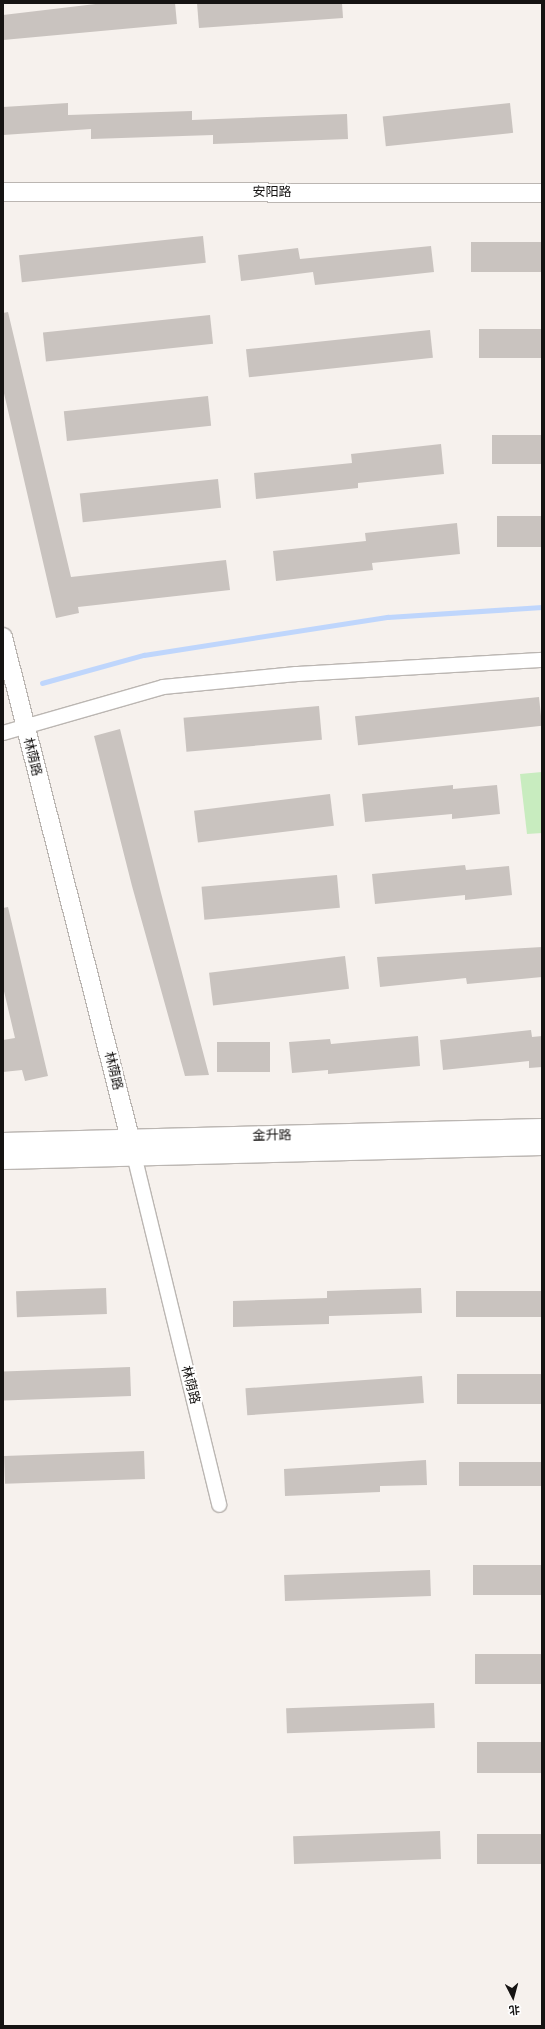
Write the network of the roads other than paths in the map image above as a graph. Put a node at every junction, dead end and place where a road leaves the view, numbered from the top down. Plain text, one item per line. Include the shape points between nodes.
1 (3, 192) edge
2 (542, 193) edge
3 (3, 637) edge
4 (542, 660) edge
5 (25, 728) junction
6 (3, 733) edge
7 (542, 1129) edge
8 (3, 1143) edge
9 (542, 1145) edge
10 (132, 1147) junction
11 (3, 1158) edge
12 (219, 1505) dead end

1 - 2 street, 安阳路
3 - 5 street, 林荫路
4 - 5 street via 304,674 163,687
5 - 6 street
5 - 10 street, 林荫路
7 - 10 main road, 金升路
8 - 10 main road, 金升路
9 - 10 main road, 金升路
10 - 11 main road, 金升路
10 - 12 street, 林荫路

